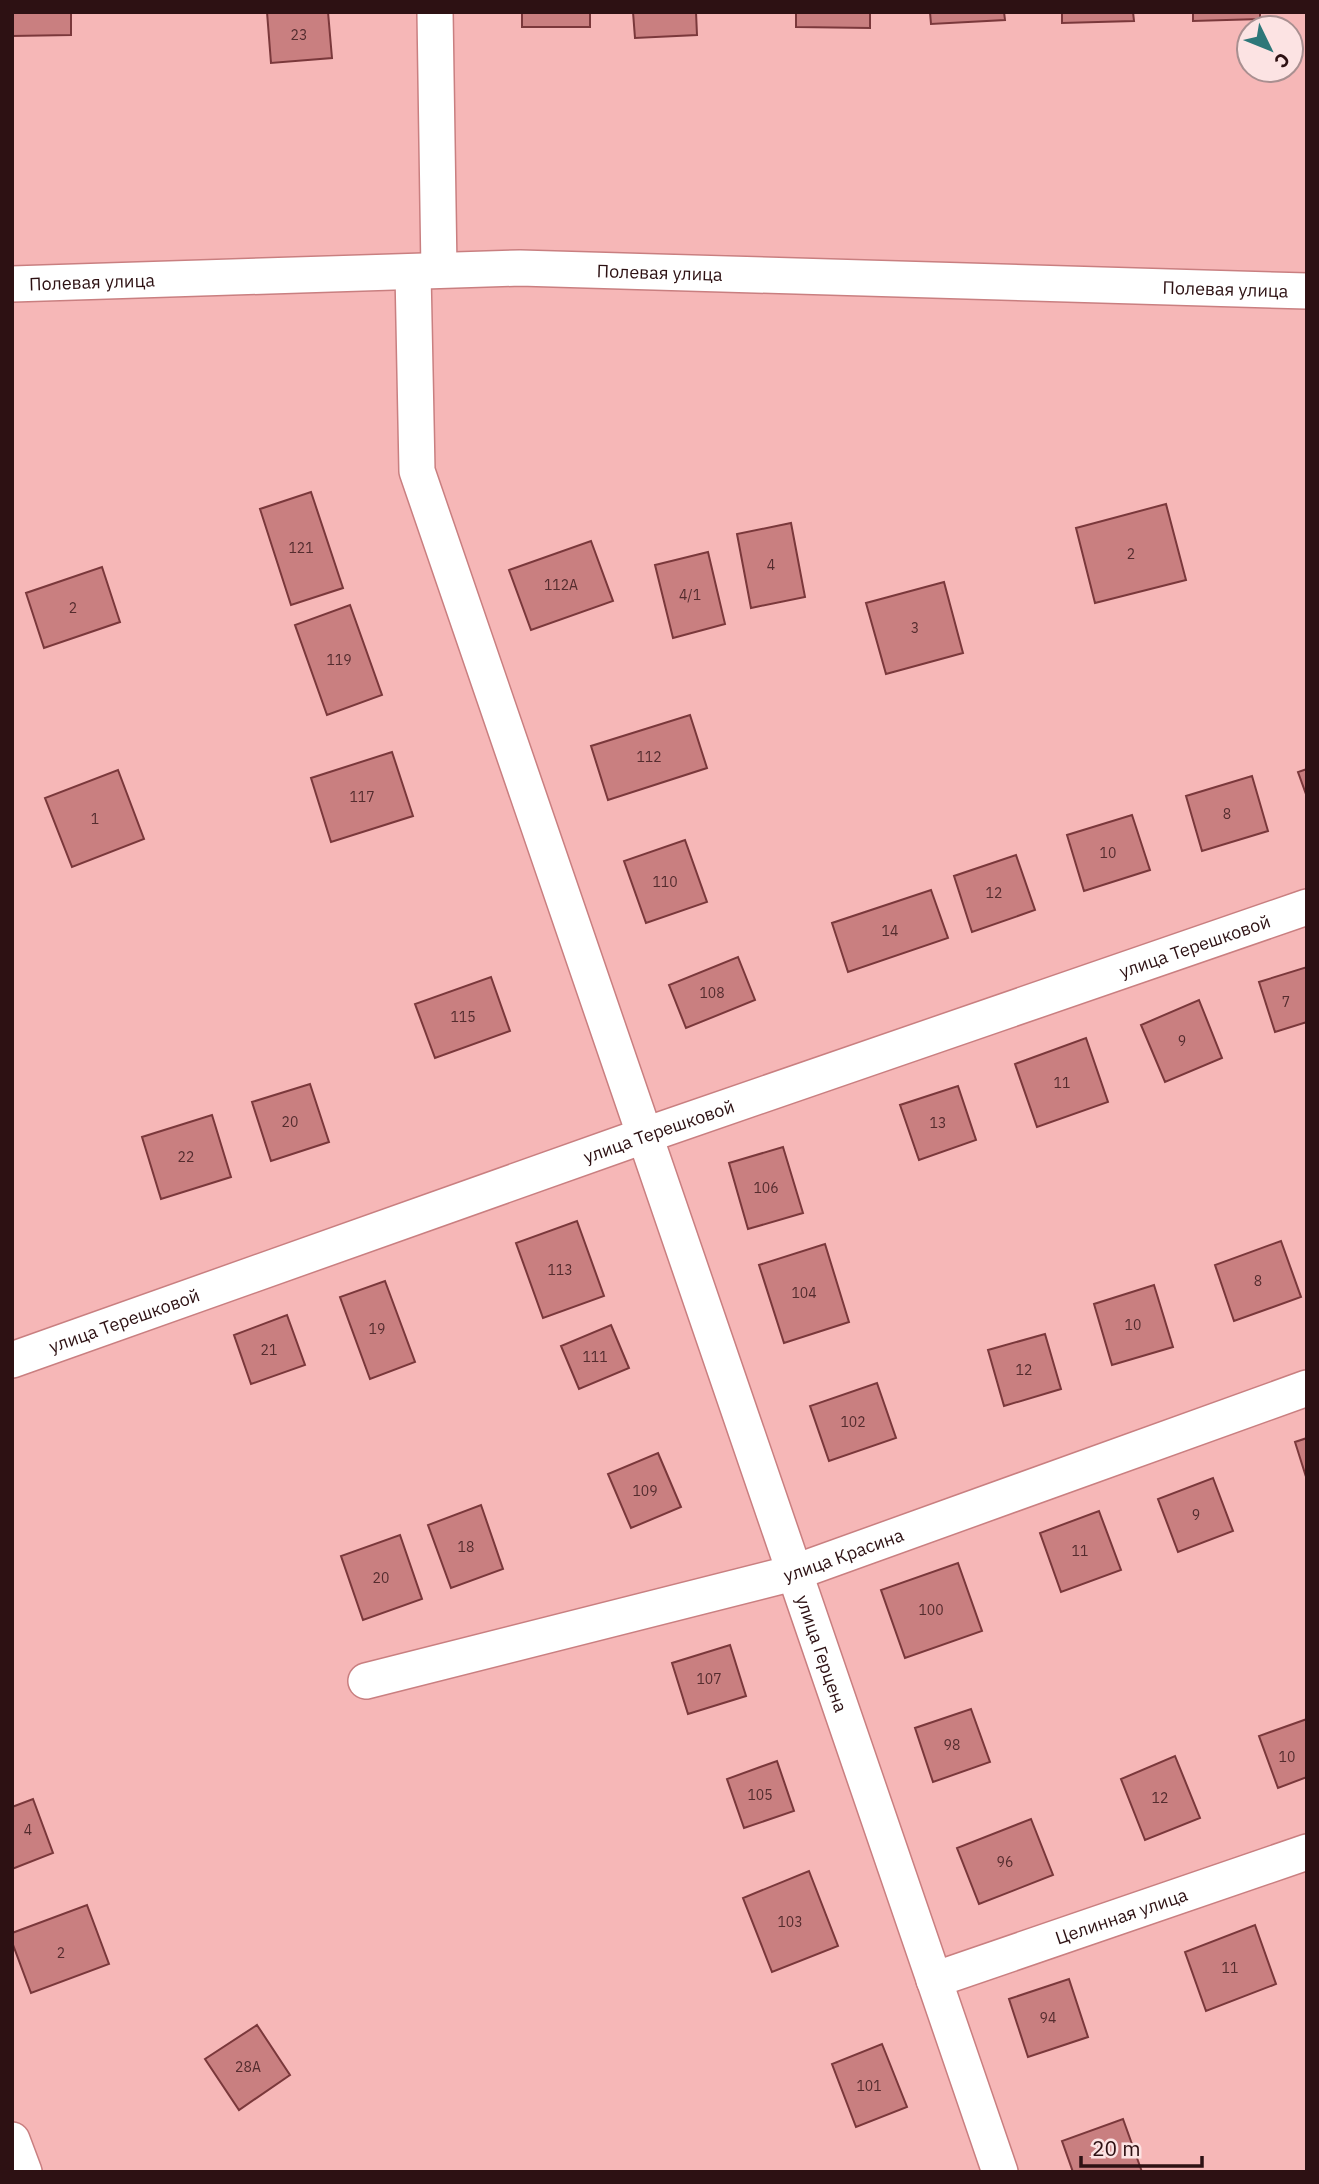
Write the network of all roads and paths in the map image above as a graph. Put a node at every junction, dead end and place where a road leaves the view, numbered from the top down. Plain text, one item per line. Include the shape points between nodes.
1 (435, 12) edge
2 (426, 271) junction
3 (12, 284) edge
4 (1307, 291) edge
5 (1307, 907) edge
6 (643, 1136) junction
7 (12, 1360) edge
8 (1307, 1388) edge
9 (793, 1573) junction
10 (366, 1681) dead end
11 (1307, 1852) edge
12 (934, 1980) junction
13 (12, 2140) edge
14 (24, 2172) edge
15 (1000, 2172) edge

1 - 2 street, улица Герцена
2 - 3 street, Полевая улица
2 - 4 street, Полевая улица via 520,268
2 - 6 street, улица Герцена via 417,471
5 - 6 street, улица Терешковой
6 - 7 street, улица Терешковой
6 - 9 street, улица Герцена
8 - 9 street, улица Красина
9 - 10 street, улица Красина
9 - 12 street, улица Герцена
11 - 12 street, Целинная улица
12 - 15 street, улица Герцена
13 - 14 street

